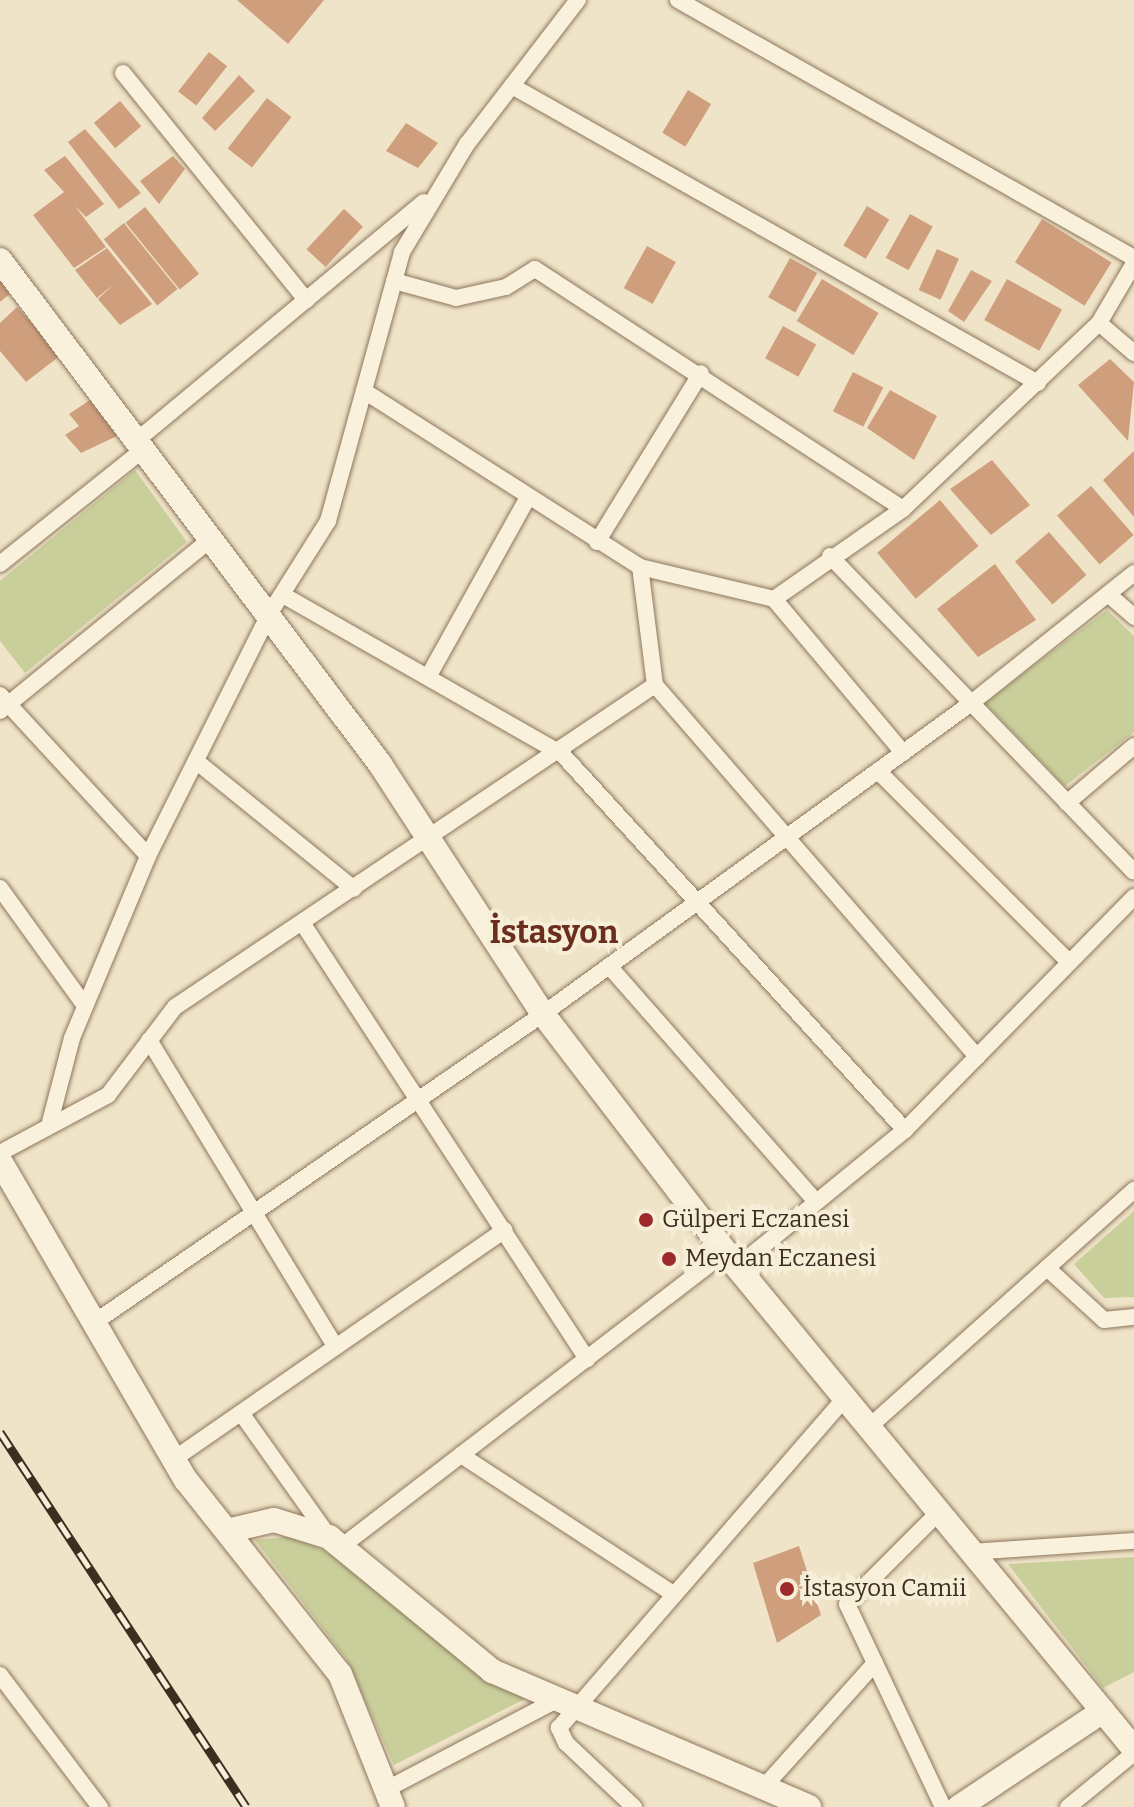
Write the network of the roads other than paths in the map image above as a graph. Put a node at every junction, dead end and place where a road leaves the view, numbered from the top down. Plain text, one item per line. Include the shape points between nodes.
1 (578, 0) edge
2 (678, 0) edge
3 (123, 73) dead end
4 (512, 86) junction
5 (430, 197) junction
6 (0, 260) edge
7 (1134, 261) edge
8 (394, 281) junction
9 (306, 300) junction
10 (1099, 323) junction
11 (1134, 353) edge
12 (701, 373) junction
13 (1038, 383) junction
14 (364, 391) junction
15 (140, 446) junction
16 (528, 497) junction
17 (903, 509) junction
18 (210, 540) junction
19 (597, 542) junction
20 (830, 556) junction
21 (0, 564) edge
22 (640, 567) junction
23 (1134, 573) edge
24 (1108, 594) junction
25 (283, 595) junction
26 (774, 599) junction
27 (268, 616) junction
28 (1134, 617) edge
29 (428, 677) junction
30 (655, 685) junction
31 (3, 703) edge
32 (970, 704) junction
33 (1134, 746) edge
34 (903, 753) junction
35 (562, 754) junction
36 (196, 761) junction
37 (878, 771) junction
38 (1067, 803) junction
39 (783, 840) junction
40 (428, 841) junction
41 (148, 856) junction
42 (1134, 872) edge
43 (0, 888) edge
44 (354, 889) junction
45 (1134, 897) edge
46 (695, 903) junction
47 (303, 924) junction
48 (1069, 962) junction
49 (609, 966) junction
50 (85, 1006) junction
51 (543, 1014) junction
52 (149, 1040) junction
53 (977, 1057) junction
54 (421, 1098) junction
55 (50, 1122) junction
56 (905, 1130) junction
57 (0, 1153) edge
58 (0, 1161) edge
59 (1134, 1190) edge
60 (816, 1202) junction
61 (254, 1213) junction
62 (505, 1230) junction
63 (731, 1260) junction
64 (1047, 1268) junction
65 (1134, 1317) edge
66 (95, 1322) junction
67 (336, 1347) junction
68 (587, 1359) junction
69 (845, 1398) junction
70 (241, 1413) junction
71 (869, 1427) junction
72 (461, 1455) junction
73 (174, 1459) junction
74 (939, 1512) junction
75 (227, 1531) junction
76 (1134, 1541) edge
77 (335, 1542) junction
78 (971, 1552) junction
79 (672, 1593) junction
80 (875, 1663) junction
81 (0, 1675) edge
82 (561, 1706) junction
83 (1103, 1711) junction
84 (1134, 1751) edge
85 (763, 1788) junction
86 (390, 1798) edge
87 (95, 1805) edge
88 (634, 1807) edge
89 (809, 1807) edge
90 (943, 1807) edge
91 (959, 1807) edge
92 (1068, 1807) edge

1 - 4 street
2 - 7 street
3 - 9 street
4 - 5 street
4 - 13 street
5 - 8 street
5 - 9 street
6 - 15 street
7 - 10 street
8 - 12 street via 456,298 506,287 535,269
8 - 14 street
9 - 15 street
10 - 11 street
10 - 13 street
12 - 17 street
12 - 19 street
13 - 17 street
14 - 16 street
14 - 25 street via 328,521
15 - 18 street
15 - 21 street
16 - 19 street
16 - 29 street
17 - 20 street
18 - 27 street
18 - 31 street
19 - 22 street
20 - 26 street
20 - 32 street
22 - 26 street
22 - 30 street
23 - 24 street
24 - 28 street
24 - 32 street
25 - 27 street
25 - 29 street
26 - 34 street
27 - 36 street
27 - 40 street
29 - 35 street
30 - 35 street
30 - 39 street
31 - 41 street
32 - 34 street
32 - 38 street
33 - 38 street
34 - 37 street
35 - 40 street
35 - 46 street
36 - 41 street
36 - 44 street
37 - 39 street
37 - 48 street
38 - 42 street
39 - 46 street
39 - 53 street
40 - 44 street
40 - 51 street
41 - 50 street
43 - 50 street
44 - 47 street
45 - 48 street
46 - 49 street
46 - 56 street
47 - 52 street via 175,1007
47 - 54 street
48 - 53 street
49 - 51 street
49 - 60 street
50 - 55 street
51 - 54 street
51 - 63 street
52 - 55 street via 108,1095
52 - 61 street
53 - 56 street
54 - 61 street
54 - 62 street
55 - 57 street
56 - 60 street
58 - 66 street
59 - 64 street
60 - 63 street
61 - 66 street
61 - 67 street
62 - 67 street
62 - 68 street
63 - 68 street
63 - 69 street
64 - 65 street via 1104,1320
64 - 71 street
66 - 73 street
67 - 70 street
68 - 72 street
69 - 71 street
69 - 79 street
70 - 73 street
70 - 77 street
71 - 74 street
72 - 77 street
72 - 79 street
73 - 75 street
74 - 78 street
74 - 80 street via 847,1604
75 - 77 street via 274,1520
75 - 86 street via 340,1674
76 - 78 street
77 - 82 street via 492,1671
78 - 83 street
79 - 82 street
80 - 85 street
80 - 90 street
81 - 87 street
82 - 85 street
82 - 86 street
82 - 88 street via 559,1728 566,1743
83 - 84 street
83 - 91 street
84 - 92 street
85 - 89 street

